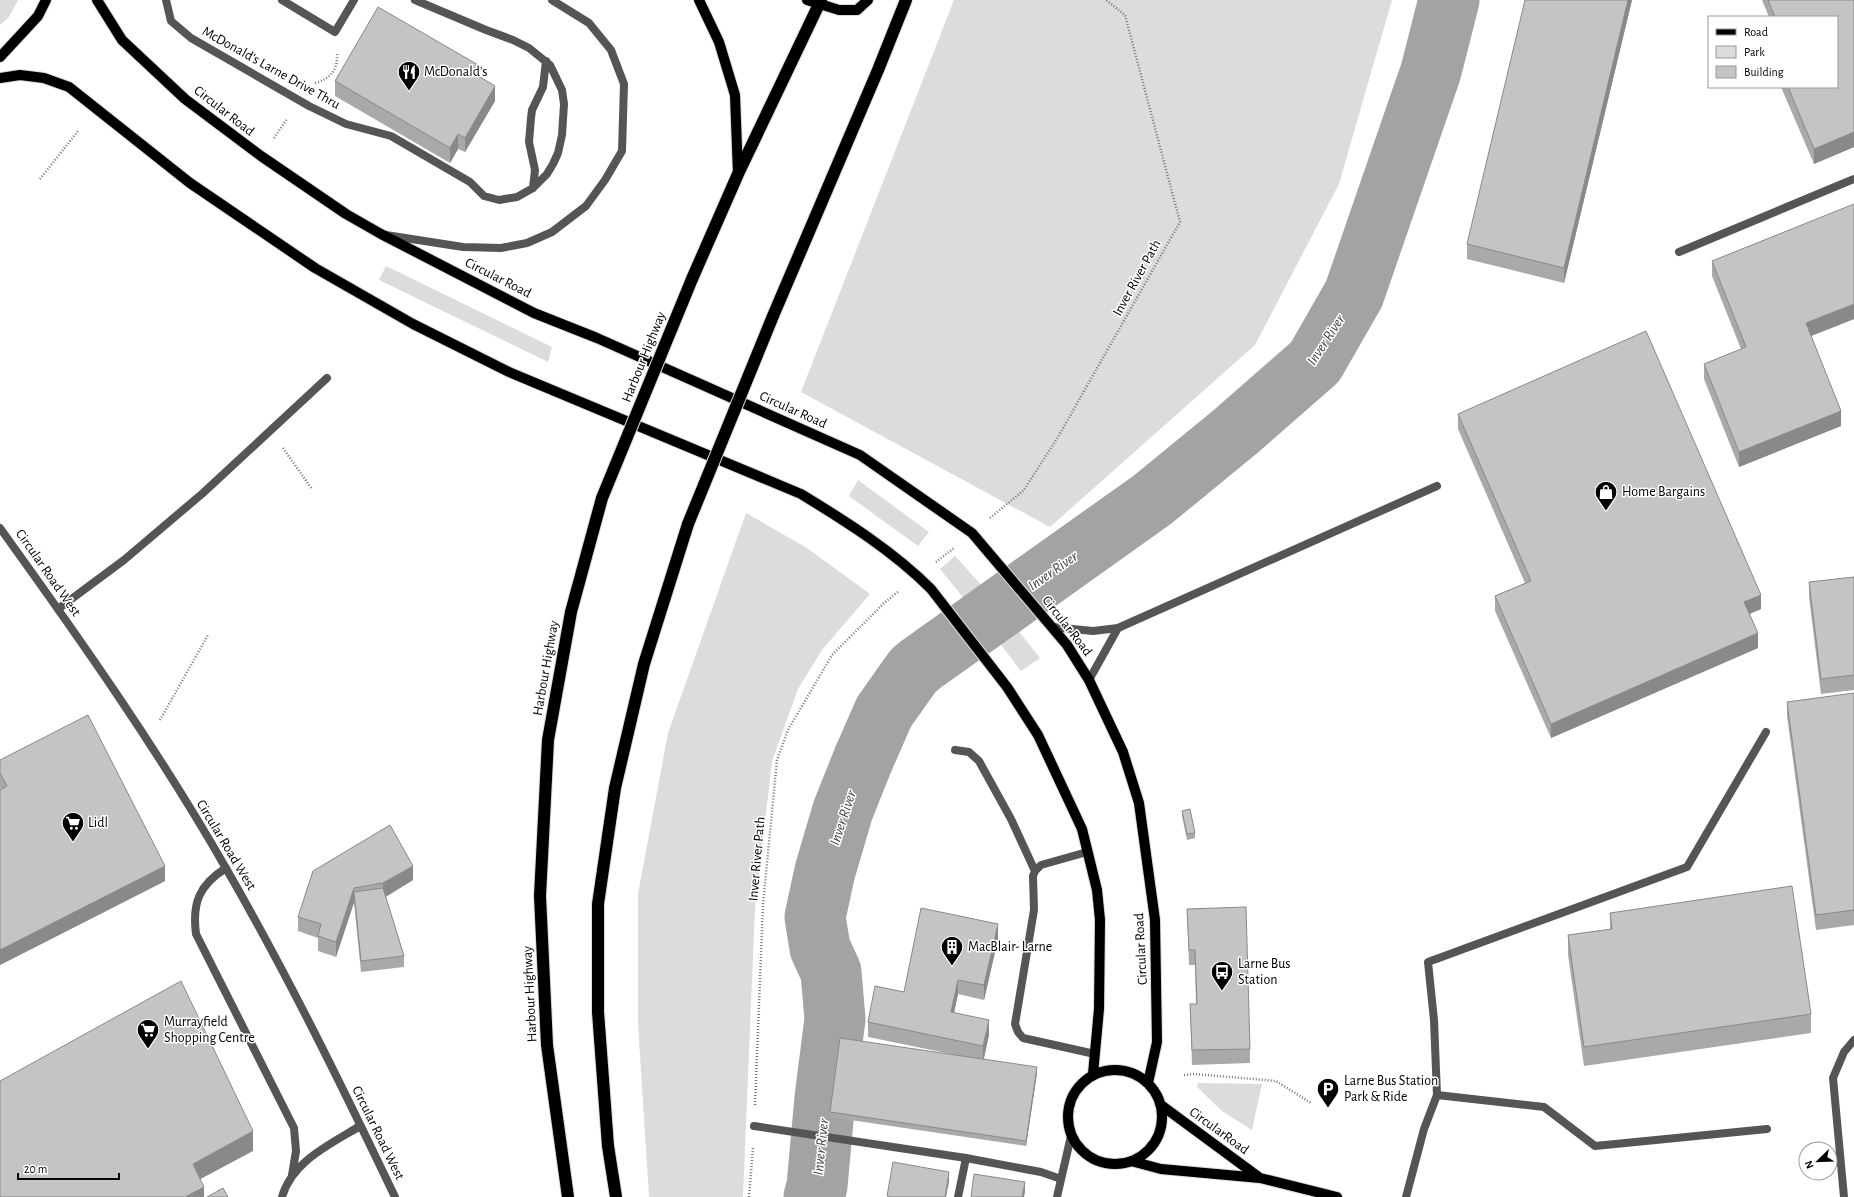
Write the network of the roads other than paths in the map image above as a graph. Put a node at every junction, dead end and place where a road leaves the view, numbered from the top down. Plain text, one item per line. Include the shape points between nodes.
1 (46, 0) edge
2 (97, 0) edge
3 (166, 0) edge
4 (282, 0) edge
5 (354, 0) edge
6 (416, 0) edge
7 (552, 0) edge
8 (699, 0) edge
9 (807, 0) edge
10 (868, 0) edge
11 (906, 0) edge
12 (820, 2) edge
13 (0, 57) edge
14 (546, 61) junction
15 (0, 78) edge
16 (738, 174) junction
17 (1854, 179) edge
18 (534, 188) junction
19 (381, 234) junction
20 (1679, 252) dead end
21 (327, 378) dead end
22 (1437, 486) dead end
23 (0, 528) edge
24 (58, 609) junction
25 (1050, 625) junction
26 (1118, 628) junction
27 (1089, 680) junction
28 (1766, 732) dead end
29 (955, 750) dead end
30 (1087, 852) junction
31 (226, 868) junction
32 (1035, 871) junction
33 (1854, 1040) edge
34 (1095, 1054) junction
35 (1093, 1074) junction
36 (1148, 1083) junction
37 (1437, 1095) junction
38 (1161, 1105) junction
39 (360, 1126) junction
40 (754, 1126) road end
41 (1767, 1129) dead end
42 (1072, 1136) junction
43 (966, 1158) junction
44 (1131, 1161) junction
45 (292, 1175) junction
46 (1260, 1178) junction
47 (1061, 1179) junction
48 (282, 1197) edge
49 (395, 1197) edge
50 (568, 1197) edge
51 (616, 1197) edge
52 (958, 1197) edge
53 (1056, 1197) edge
54 (1337, 1197) edge
55 (1406, 1197) edge
56 (1844, 1197) edge

1 - 13 main road via 38,16
2 - 19 main road, Circular Road via 122,40 185,99 261,156 346,214
3 - 18 street, McDonald's Larne Drive Thru via 171,21 183,32 300,102 346,124 391,136 470,182 484,196 499,200 517,197
4 - 5 street via 335,32
6 - 14 street, McDonald's Larne Drive Thru via 513,40
7 - 19 street via 589,23 610,50 624,84 622,151 586,206 552,232 527,243 501,248 463,247
8 - 16 main road via 719,42 735,95
9 - 12 main road
10 - 12 main road via 857,10 839,10
11 - 51 highway, bridge via 688,524 644,664 615,788 598,904 598,1012 608,1146
12 - 16 highway, Harbour Highway
14 - 18 street via 543,87 531,118 529,142 535,170
14 - 18 street, McDonald's Larne Drive Thru via 557,76 562,90 562,135 553,164
15 - 30 main road via 20,75 44,78 69,87 190,183 315,268 400,317 509,372 802,494 868,538 931,589 1006,687 1038,735 1082,829
16 - 50 highway, Harbour Highway, bridge via 602,498 571,612 548,740 540,896 547,1045
17 - 20 street
19 - 25 main road, Circular Road via 534,313 597,338 860,455 972,533
21 - 24 street via 203,493 124,560
22 - 26 street
23 - 24 street, Circular Road West
24 - 31 street, Circular Road West via 148,740
25 - 26 street via 1093,630
25 - 27 main road, Circular Road via 1067,645
26 - 27 street
27 - 36 main road, Circular Road via 1123,752 1139,803 1155,920 1157,1042
28 - 37 street via 1687,867 1428,962 1434,1020
29 - 32 street via 969,752 979,761 1011,819
30 - 32 street via 1041,866
30 - 34 main road via 1097,890 1100,920 1099,1009
31 - 39 street, Circular Road West via 310,1023
31 - 45 street via 216,874 198,897 194,916 196,934 294,1128 296,1151
32 - 34 street via 1034,910 1015,1024 1023,1038
33 - 56 street via 1844,1052 1833,1078
34 - 35 main road
35 - 36 main road via 1107,1070 1122,1070 1135,1074
35 - 42 main road via 1072,1094 1067,1123
36 - 38 main road
37 - 41 street via 1544,1107 1595,1146
37 - 55 street via 1424,1129
38 - 44 main road via 1162,1120 1159,1133 1152,1146 1143,1155
38 - 46 main road, CircularRoad
39 - 45 street via 318,1152
39 - 49 street, Circular Road West
40 - 43 street
42 - 44 main road via 1080,1149 1091,1158 1110,1164
42 - 47 street
43 - 47 street via 1041,1172
43 - 52 street
44 - 46 main road via 1161,1169
45 - 48 street
46 - 54 main road
47 - 53 street

